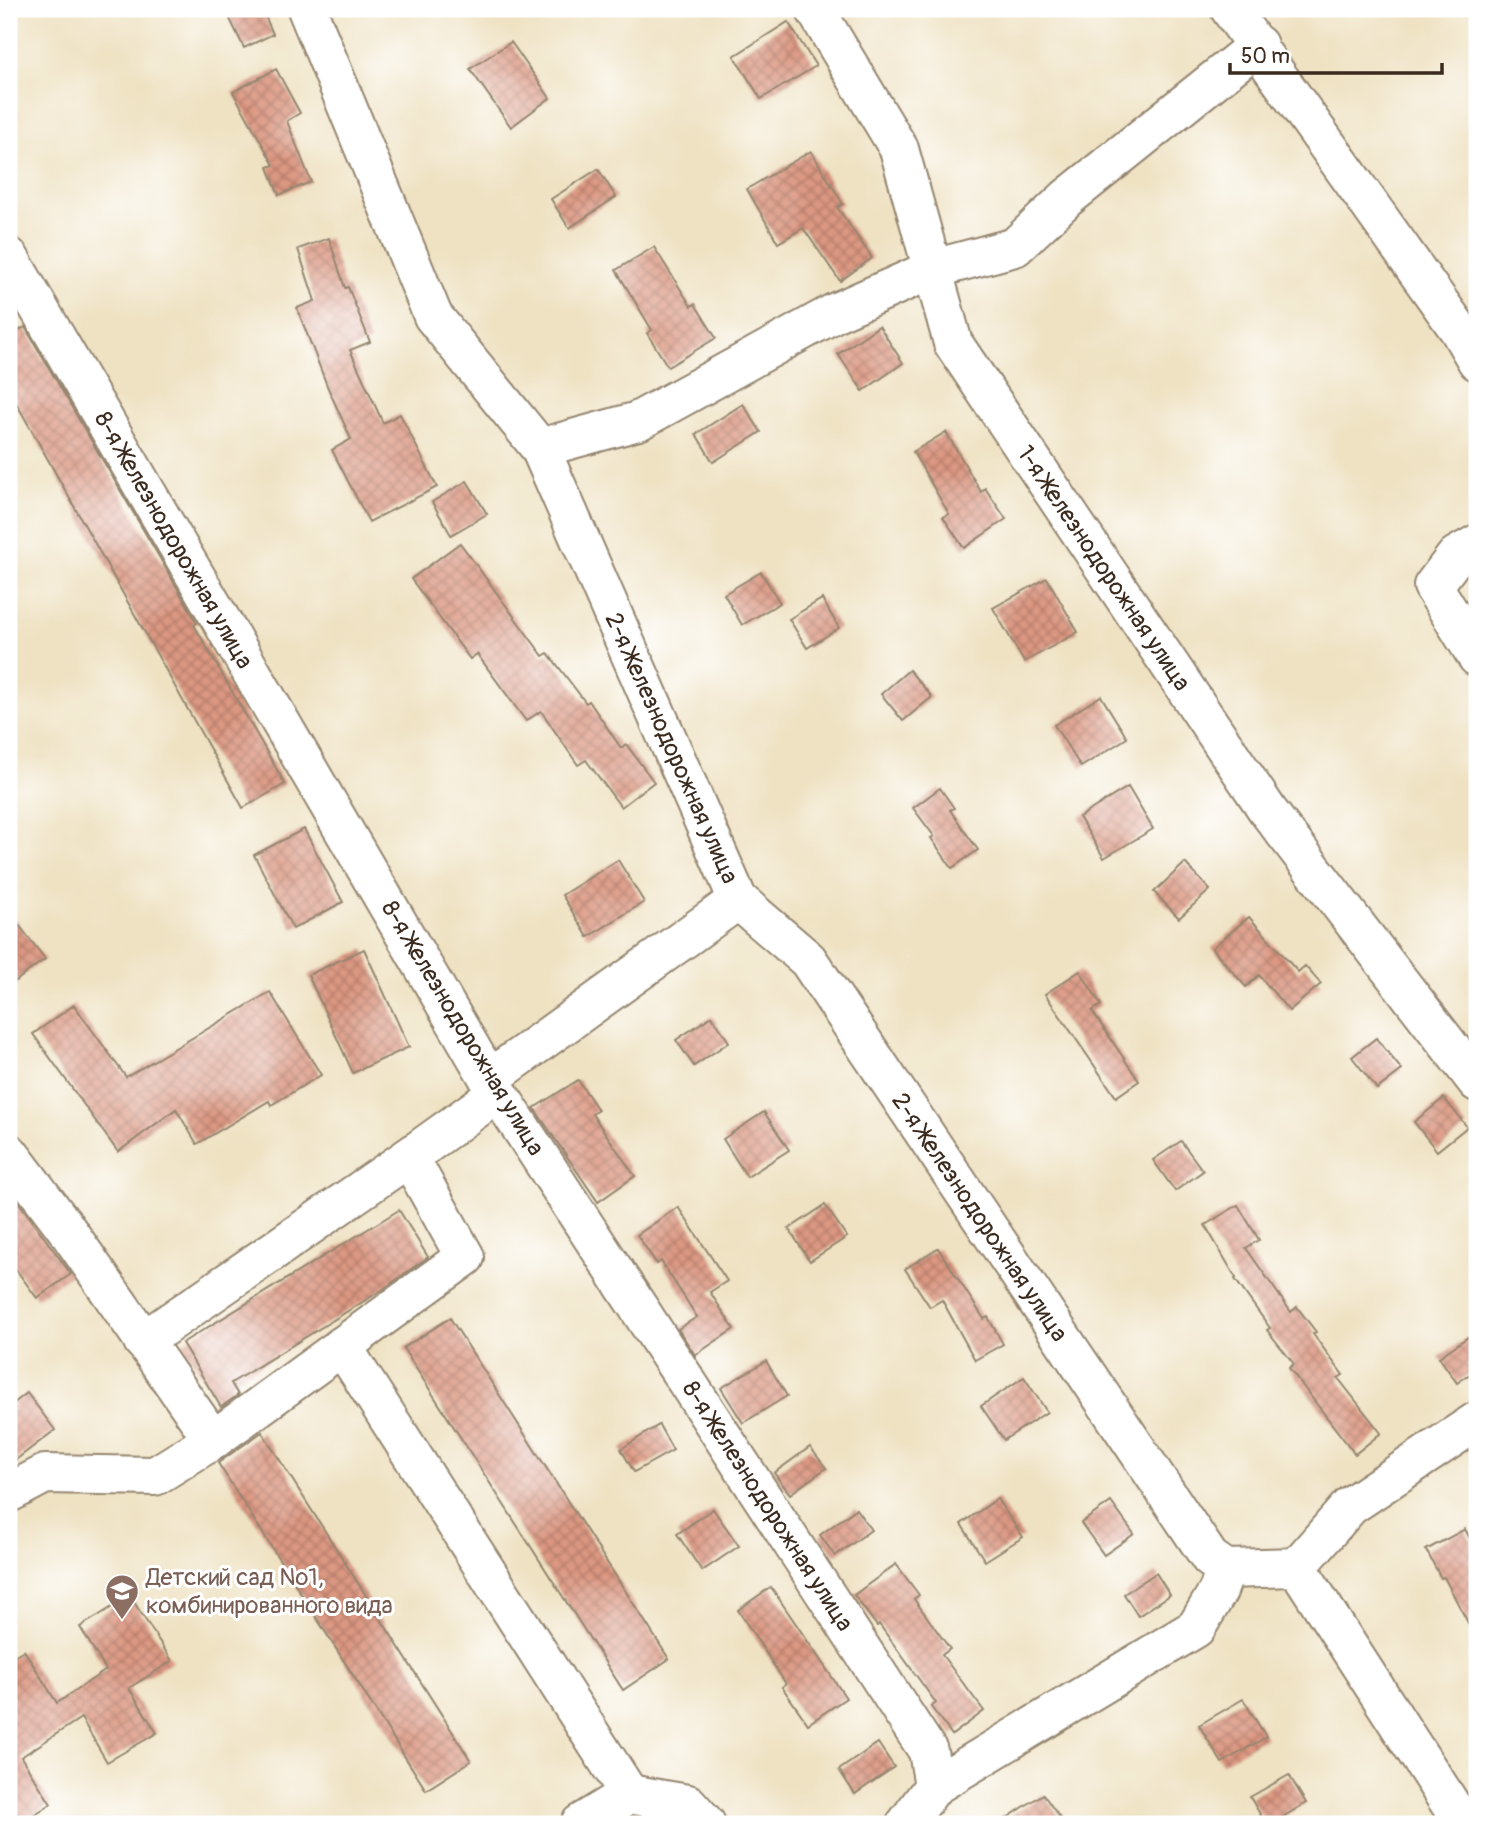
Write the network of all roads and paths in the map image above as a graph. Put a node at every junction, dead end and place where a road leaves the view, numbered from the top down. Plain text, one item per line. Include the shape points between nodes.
1 (307, 9) edge
2 (815, 9) edge
3 (1230, 9) edge
4 (1258, 45) junction
5 (9, 257) edge
6 (933, 269) junction
7 (1477, 361) edge
8 (540, 448) junction
9 (1477, 544) edge
10 (1477, 657) edge
11 (738, 900) junction
12 (1477, 1082) edge
13 (494, 1086) junction
14 (9, 1153) edge
15 (409, 1157) junction
16 (143, 1341) junction
17 (342, 1346) junction
18 (1477, 1421) edge
19 (213, 1440) junction
20 (9, 1493) edge
21 (1297, 1567) junction
22 (1226, 1569) junction
23 (934, 1786) junction
24 (629, 1794) junction
25 (580, 1824) edge
26 (706, 1824) edge
27 (906, 1824) edge
28 (1463, 1824) edge

1 - 8 street, 2-я Железнодорожная улица via 433,316
2 - 6 street, 1-я Железнодорожная улица via 899,149
3 - 4 street
4 - 6 street via 1067,198 1015,247
4 - 7 street
5 - 13 street, 8-я Железнодорожная улица
6 - 8 street via 836,312 638,421
6 - 12 street, 1-я Железнодорожная улица via 953,343 1268,811
8 - 11 street, 2-я Железнодорожная улица
9 - 10 street via 1456,556 1433,586
11 - 13 street
11 - 22 street, 2-я Железнодорожная улица via 808,960 1210,1558
13 - 15 street
13 - 23 street, 8-я Железнодорожная улица via 928,1751
14 - 16 street
15 - 16 street
15 - 17 street via 465,1257
16 - 19 street
17 - 19 street
17 - 24 street
18 - 21 street via 1350,1506
19 - 20 street via 155,1476 46,1474
21 - 22 street
21 - 28 street
22 - 23 street via 1196,1628
23 - 27 street
24 - 25 street
24 - 26 street via 688,1804

